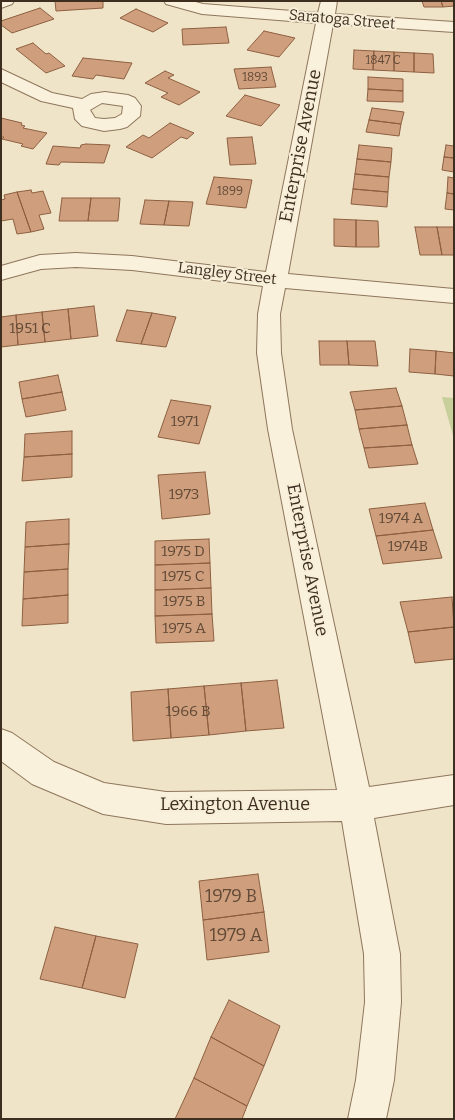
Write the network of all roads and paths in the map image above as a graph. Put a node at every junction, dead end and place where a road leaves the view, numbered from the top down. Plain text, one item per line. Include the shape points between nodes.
1 (6, 1) edge
2 (172, 1) edge
3 (1, 3) edge
4 (327, 10) edge
5 (454, 27) edge
6 (1, 74) edge
7 (84, 105) dead end
8 (1, 273) edge
9 (275, 280) junction
10 (454, 296) edge
11 (1, 743) edge
12 (454, 790) edge
13 (356, 805) junction
14 (367, 1119) edge

1 - 3 street
2 - 4 street, Saratoga Street via 202,9
4 - 5 street, Saratoga Street
4 - 9 street, Enterprise Avenue
6 - 7 street via 47,96
8 - 9 street, Langley Street via 40,262 76,260
9 - 10 street, Langley Street
9 - 13 street, Enterprise Avenue via 269,314 269,352 280,429
11 - 13 street, Lexington Avenue via 43,773 103,798 166,808
12 - 13 street, Lexington Avenue
13 - 14 street, Enterprise Avenue via 382,954 383,1002 375,1080

